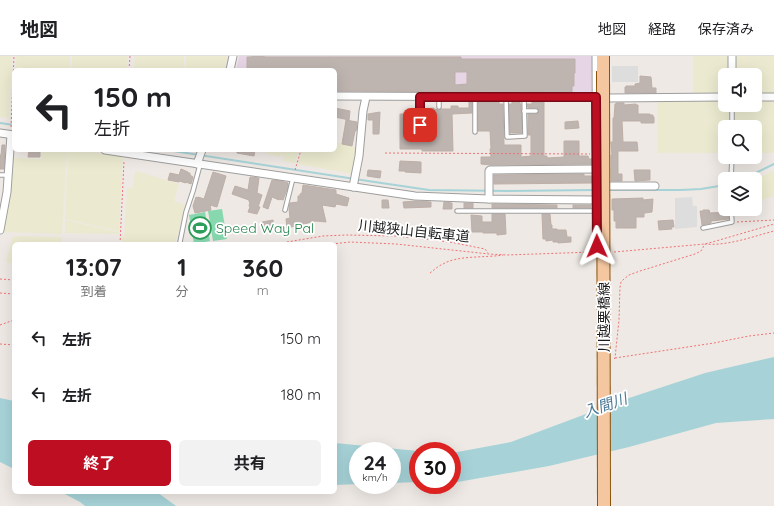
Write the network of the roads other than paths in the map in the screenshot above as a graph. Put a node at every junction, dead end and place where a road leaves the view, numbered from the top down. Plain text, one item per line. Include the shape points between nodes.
1 (233, 56) edge
2 (596, 56) edge
3 (603, 56) edge
4 (609, 56) edge
5 (732, 56) edge
6 (230, 68) edge
7 (732, 68) edge
8 (337, 96) edge
9 (718, 96) edge
10 (366, 97) junction
11 (420, 97) junction
12 (439, 97) junction
13 (475, 97) junction
14 (506, 97) junction
15 (524, 97) junction
16 (543, 97) joint
17 (596, 97) junction
18 (762, 97) edge
19 (774, 97) edge
20 (609, 98) junction
21 (439, 107) dead end
22 (524, 111) junction
23 (536, 111) dead end
24 (420, 125) dead end
25 (475, 132) dead end
26 (0, 133) edge
27 (12, 135) edge
28 (12, 143) edge
29 (118, 152) edge
30 (202, 152) edge
31 (596, 154) junction
32 (199, 164) junction
33 (597, 170) junction
34 (0, 175) edge
35 (8, 175) junction
36 (293, 178) junction
37 (597, 186) junction
38 (655, 186) dead end
39 (353, 187) junction
40 (489, 198) junction
41 (597, 200) junction
42 (2, 210) edge
43 (285, 210) dead end
44 (457, 212) dead end
45 (597, 212) junction
46 (732, 216) edge
47 (703, 228) dead end
48 (0, 230) edge
49 (180, 242) dead end
50 (597, 249) road end
51 (604, 506) edge

1 - 6 street
2 - 17 street
3 - 51 main road, 川越栗橋線, bridge
4 - 20 street
5 - 7 street
8 - 10 street
9 - 20 street
10 - 11 street
10 - 39 street
11 - 12 street
11 - 24 lane
12 - 13 street
12 - 21 lane
13 - 14 street
13 - 25 lane
14 - 15 street
14 - 22 lane via 507,137 524,136
15 - 16 street
15 - 22 lane
16 - 17 lane
17 - 31 street
18 - 19 street
20 - 31 street via 608,138
22 - 23 lane
26 - 27 street
28 - 35 street
29 - 32 street
30 - 32 street
31 - 33 street
32 - 36 street
32 - 49 lane
33 - 37 street
33 - 40 street via 490,170
34 - 35 lane
35 - 42 street
36 - 39 street
36 - 43 lane
37 - 38 street
37 - 41 street
39 - 40 street via 415,196
40 - 41 street
41 - 45 street
42 - 48 street
44 - 45 lane
45 - 50 street
46 - 47 lane via 732,222

